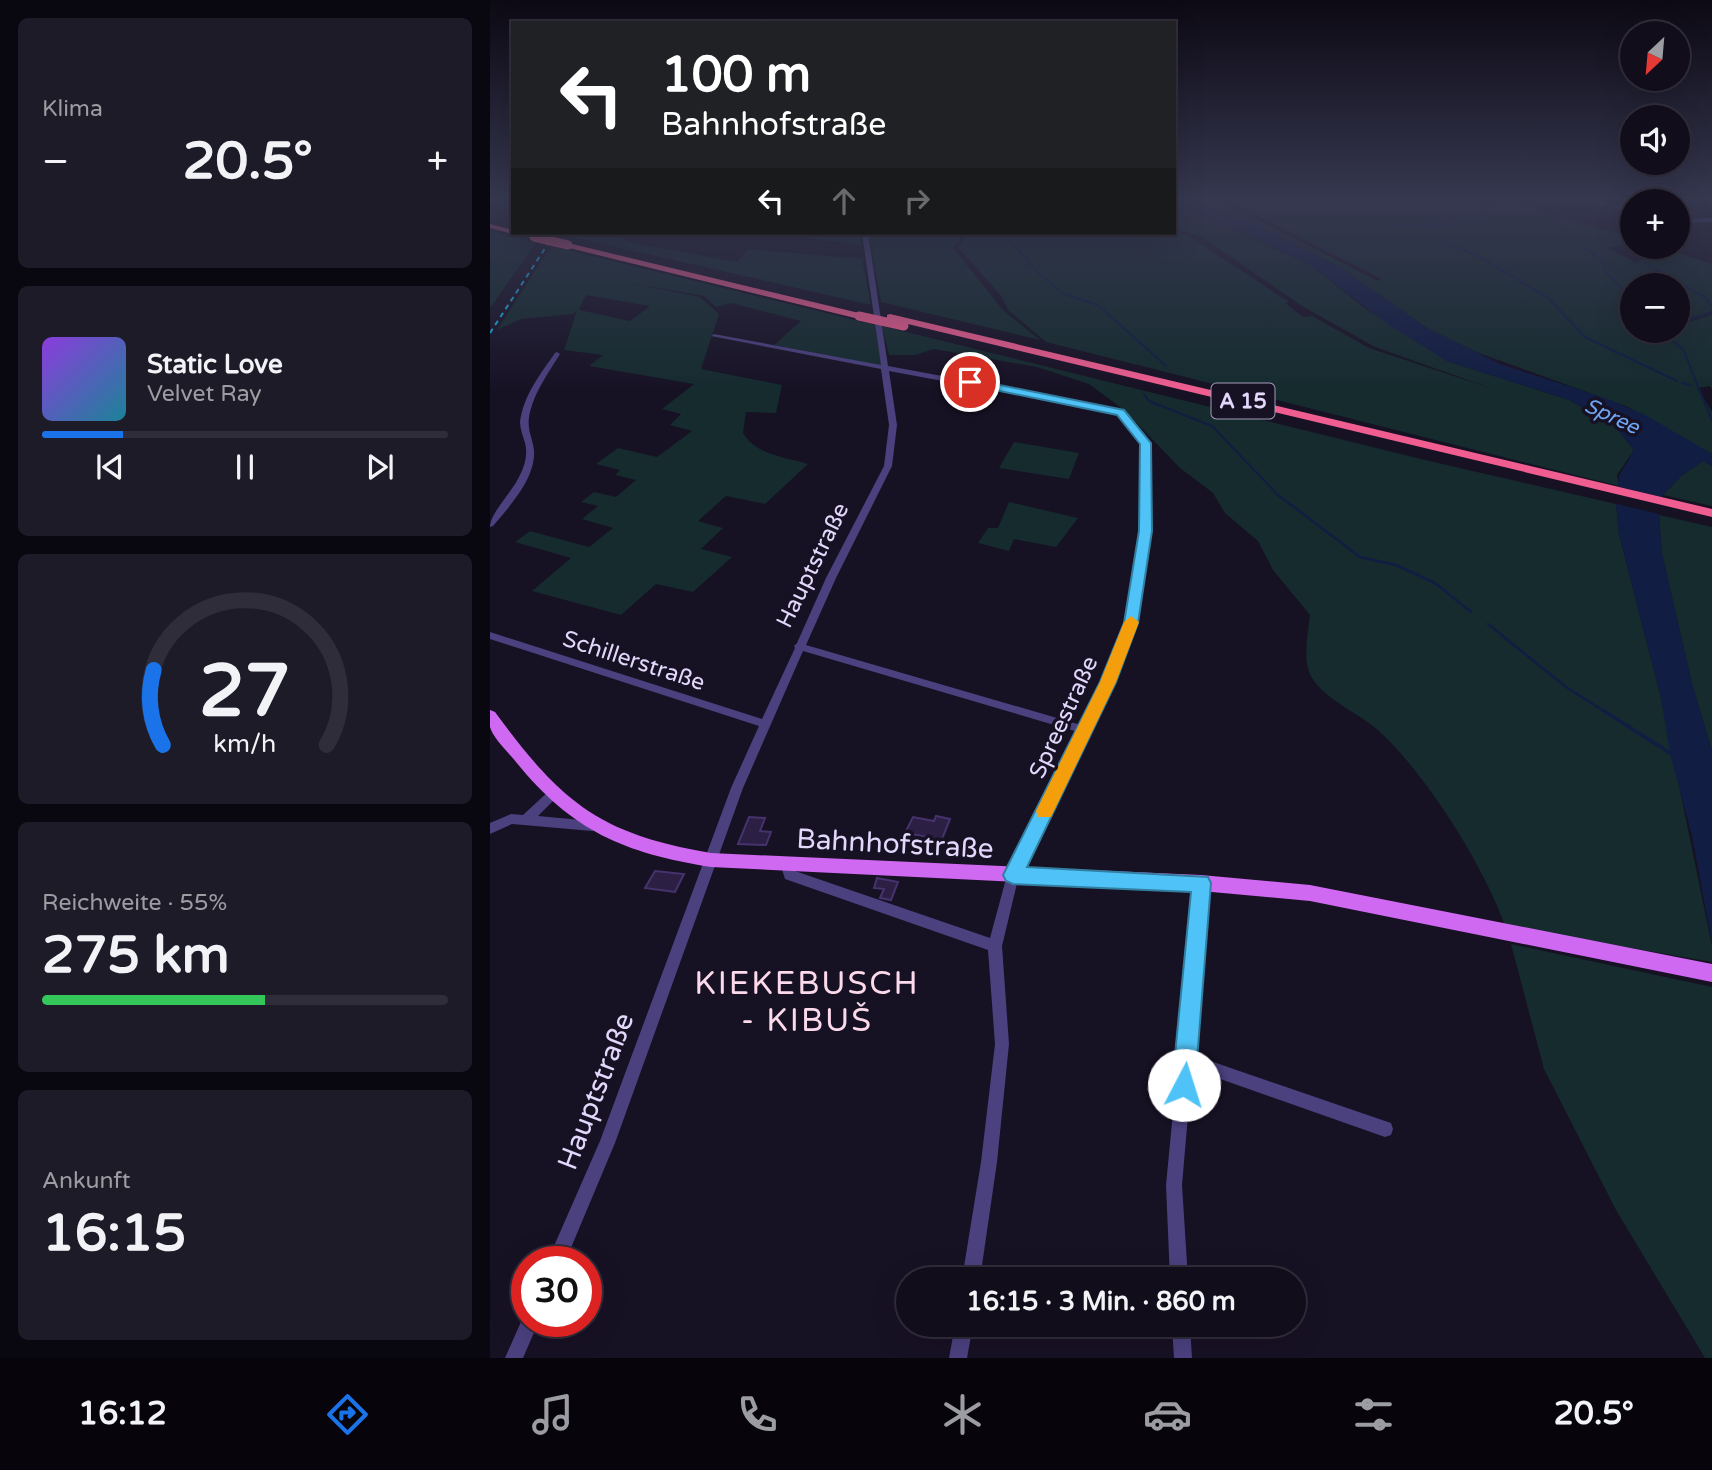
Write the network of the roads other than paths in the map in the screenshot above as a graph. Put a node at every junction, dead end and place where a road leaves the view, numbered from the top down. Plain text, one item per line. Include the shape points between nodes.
1 (657, 264) edge
2 (870, 264) edge
3 (858, 312) junction
4 (714, 336) dead end
5 (557, 354) dead end
6 (887, 369) junction
7 (1597, 489) junction
8 (1712, 513) edge
9 (1712, 521) edge
10 (490, 524) edge
11 (490, 635) edge
12 (799, 646) junction
13 (490, 716) edge
14 (765, 724) junction
15 (1084, 730) junction
16 (554, 793) junction
17 (525, 821) junction
18 (592, 825) junction
19 (490, 829) edge
20 (711, 860) junction
21 (786, 863) junction
22 (1013, 875) junction
23 (1201, 883) junction
24 (995, 947) junction
25 (1712, 974) edge
26 (1186, 1060) junction
27 (1385, 1129) dead end
28 (563, 1246) edge
29 (973, 1267) edge
30 (1178, 1267) edge
31 (523, 1337) edge
32 (962, 1337) edge
33 (1182, 1337) edge
34 (514, 1358) edge
35 (958, 1358) edge
36 (1183, 1358) edge

1 - 3 highway, A 15, bridge
2 - 6 street, Hauptstraße
3 - 7 highway, A 15, bridge
3 - 7 highway, A 15
4 - 6 street, Spreestraße
5 - 10 street via 532,394 523,425 528,462 509,501
6 - 12 street, Hauptstraße via 893,425 888,466
6 - 15 street, Spreestraße via 1112,410 1126,416 1143,436 1146,531 1131,623
7 - 8 highway, A 15
7 - 9 highway, A 15
11 - 14 street, Schillerstraße
12 - 14 street, Hauptstraße
12 - 15 street
13 - 16 main road, Bahnhofstraße
14 - 20 street, Hauptstraße
15 - 22 street, Spreestraße
16 - 17 street
16 - 18 main road, Bahnhofstraße
17 - 18 street
17 - 19 street via 511,819
18 - 20 main road, Bahnhofstraße via 637,846
20 - 21 main road, Bahnhofstraße
20 - 28 street, Hauptstraße via 607,1143
21 - 22 main road, Bahnhofstraße
21 - 24 street via 790,875
22 - 23 main road, Bahnhofstraße
22 - 24 street, Spreestraße
23 - 25 main road, Bahnhofstraße via 1310,893
23 - 26 street
24 - 29 street, Spreestraße via 1002,1044
26 - 27 street
26 - 30 street via 1174,1185
31 - 34 street
32 - 35 street
33 - 36 street

